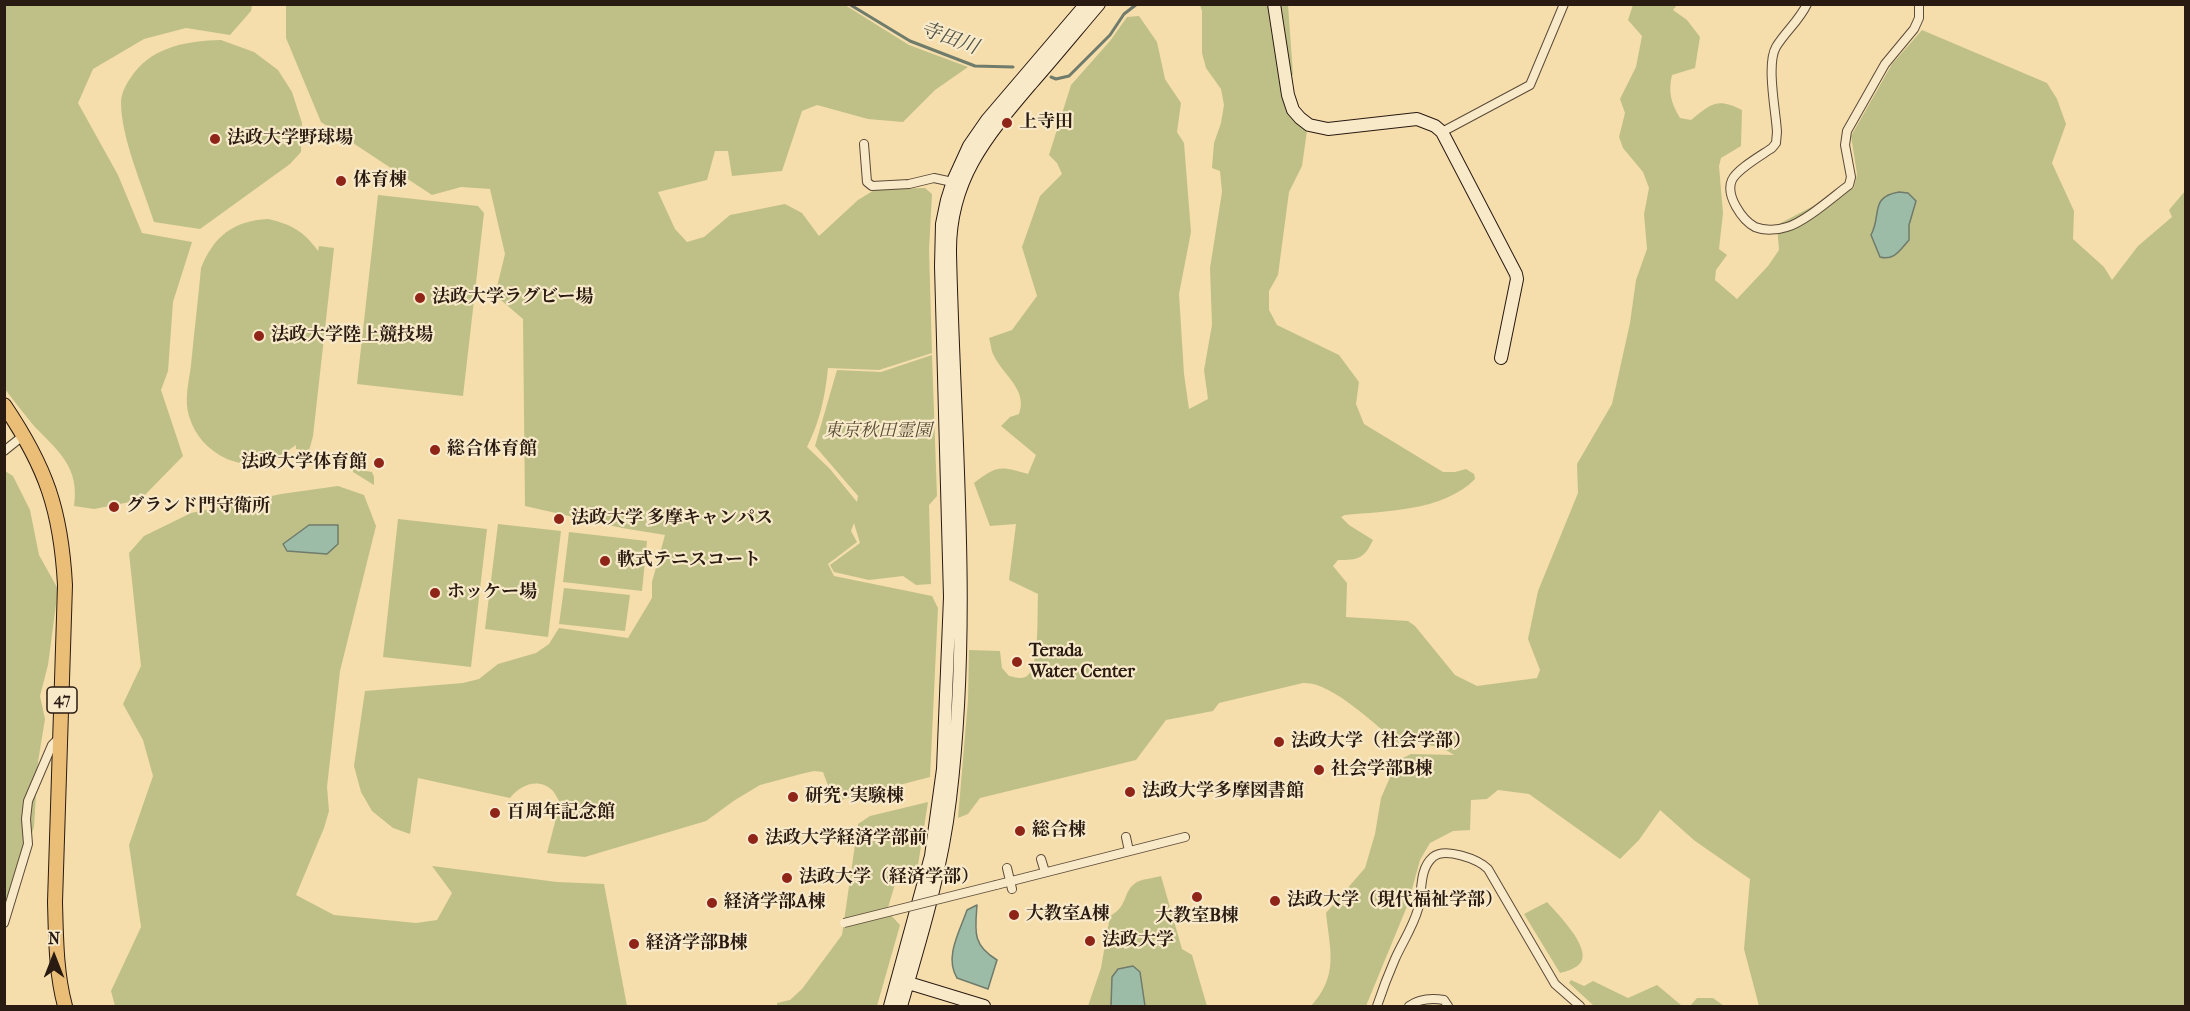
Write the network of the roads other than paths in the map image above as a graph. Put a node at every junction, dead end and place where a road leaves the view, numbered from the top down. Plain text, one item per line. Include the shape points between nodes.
1 (1086, 4) edge
2 (1099, 4) edge
3 (1275, 4) edge
4 (1564, 4) edge
5 (1807, 4) edge
6 (1919, 4) edge
7 (1442, 132) junction
8 (864, 144) dead end
9 (958, 183) junction
10 (1501, 358) dead end
11 (4, 405) edge
12 (24, 435) junction
13 (4, 451) edge
14 (61, 737) junction
15 (1126, 837) dead end
16 (1185, 837) dead end
17 (1129, 851) junction
18 (1041, 859) dead end
19 (1007, 868) dead end
20 (1045, 872) junction
21 (1011, 885) junction
22 (4, 923) edge
23 (841, 924) dead end
24 (903, 981) junction
25 (65, 1006) edge
26 (891, 1006) edge
27 (901, 1006) edge
28 (984, 1006) edge
29 (1377, 1006) edge
30 (1409, 1006) edge
31 (1448, 1006) edge
32 (1580, 1006) edge

1 - 9 street via 987,120 969,146
2 - 9 street via 993,128
3 - 7 street via 1288,94 1299,118 1314,127 1328,129 1418,119
4 - 7 street via 1530,85
5 - 6 street via 1772,59 1776,142 1737,173 1730,186 1732,199 1744,217 1766,230 1794,225 1849,185 1847,131 1885,64 1914,29
7 - 10 street via 1516,274
8 - 9 street via 867,182 872,186 934,178
9 - 24 street via 944,212 941,243 950,597 948,769
11 - 12 main road, 47
12 - 13 street
12 - 14 main road, 47 via 44,472 64,552
14 - 22 street via 52,745 28,801 28,844
14 - 25 main road, 47 via 55,902
15 - 17 street
16 - 17 street
17 - 20 street
18 - 20 street
19 - 21 street
20 - 21 street
21 - 23 street, bridge via 996,885
24 - 26 street
24 - 27 street
24 - 28 street
29 - 32 street via 1418,910 1420,886 1428,865 1435,856 1445,853 1488,869 1556,984
30 - 31 street via 1432,998 1444,1000

